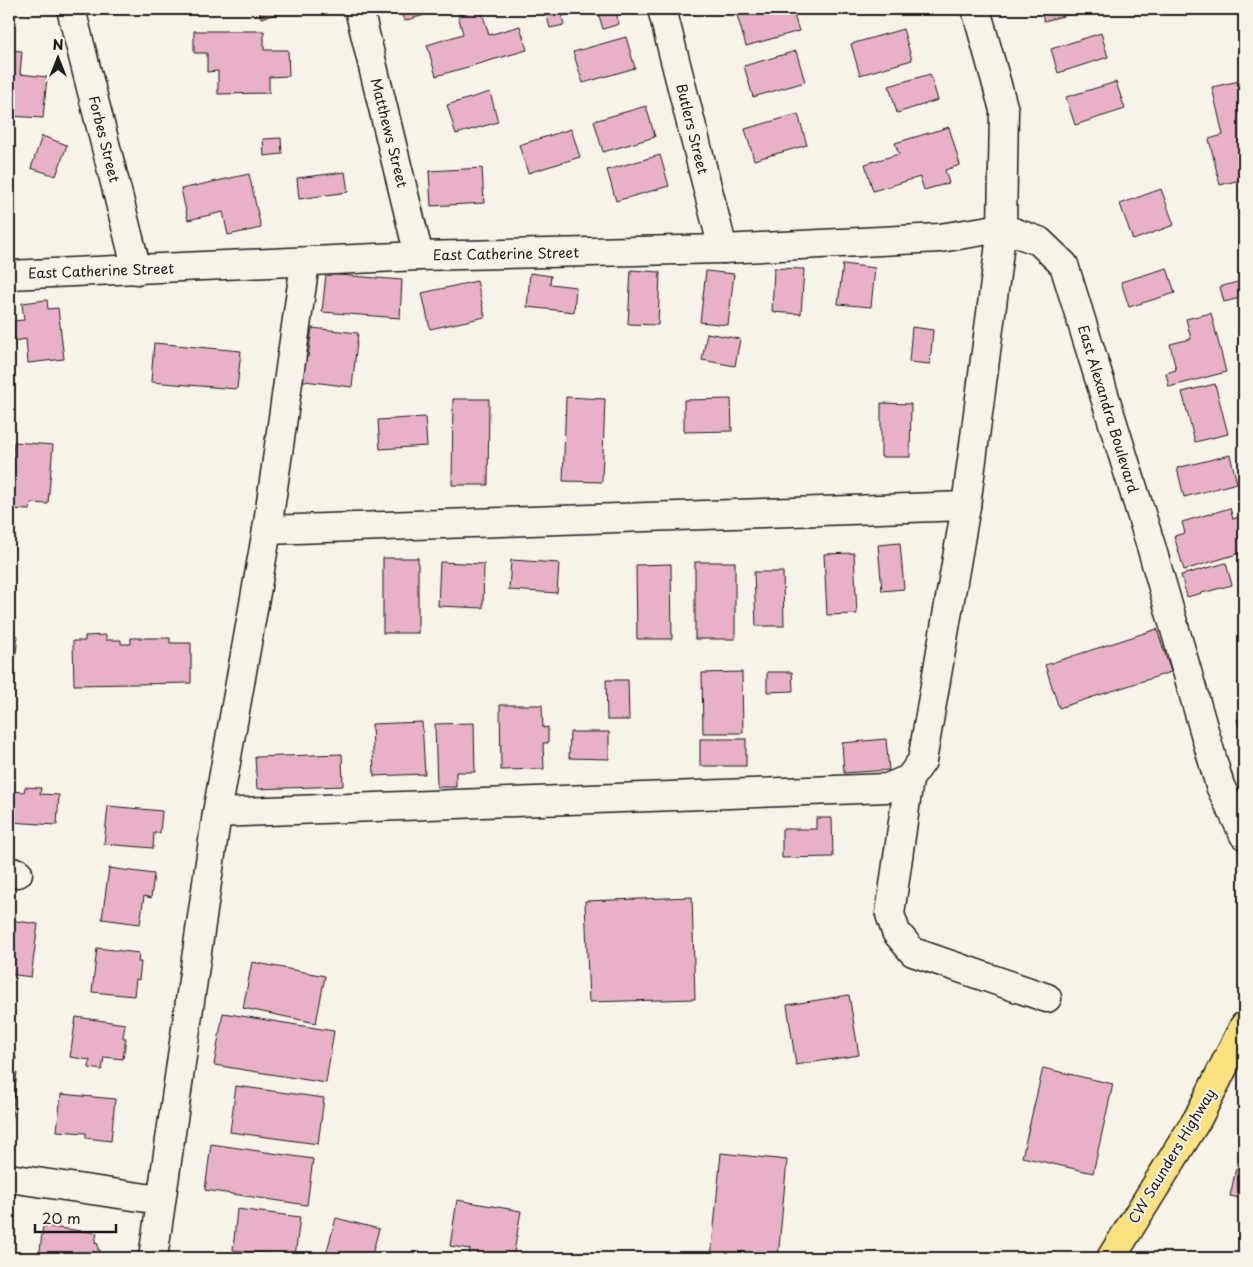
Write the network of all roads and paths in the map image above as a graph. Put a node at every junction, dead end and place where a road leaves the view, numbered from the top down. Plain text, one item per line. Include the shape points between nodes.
1 (71, 9) edge
2 (359, 9) edge
3 (662, 9) edge
4 (976, 9) edge
5 (1002, 228) junction
6 (723, 249) junction
7 (419, 256) junction
8 (305, 263) junction
9 (137, 270) junction
10 (9, 275) edge
11 (966, 506) junction
12 (267, 530) junction
13 (909, 779) junction
14 (216, 813) junction
15 (1244, 835) edge
16 (1047, 998) dead end
17 (1244, 1026) edge
18 (9, 1178) edge
19 (160, 1200) junction
20 (153, 1258) edge
21 (1111, 1258) edge

1 - 9 street, Forbes Street
2 - 7 street, Matthews Street
3 - 6 street, Butlers Street
4 - 5 street via 1004,110
5 - 6 street, East Catherine Street via 940,238
5 - 11 street
5 - 15 street, East Alexandra Boulevard via 1039,241 1064,265 1220,786
6 - 7 street, East Catherine Street
7 - 8 street, East Catherine Street
8 - 9 street, East Catherine Street
8 - 12 street
9 - 10 street, East Catherine Street
11 - 12 street
11 - 13 street via 922,761
12 - 14 street
13 - 14 street via 887,788
13 - 16 street via 890,914 896,932 913,952
14 - 19 street
17 - 21 main road, CW Saunders Highway via 1198,1118
18 - 19 street
19 - 20 street

